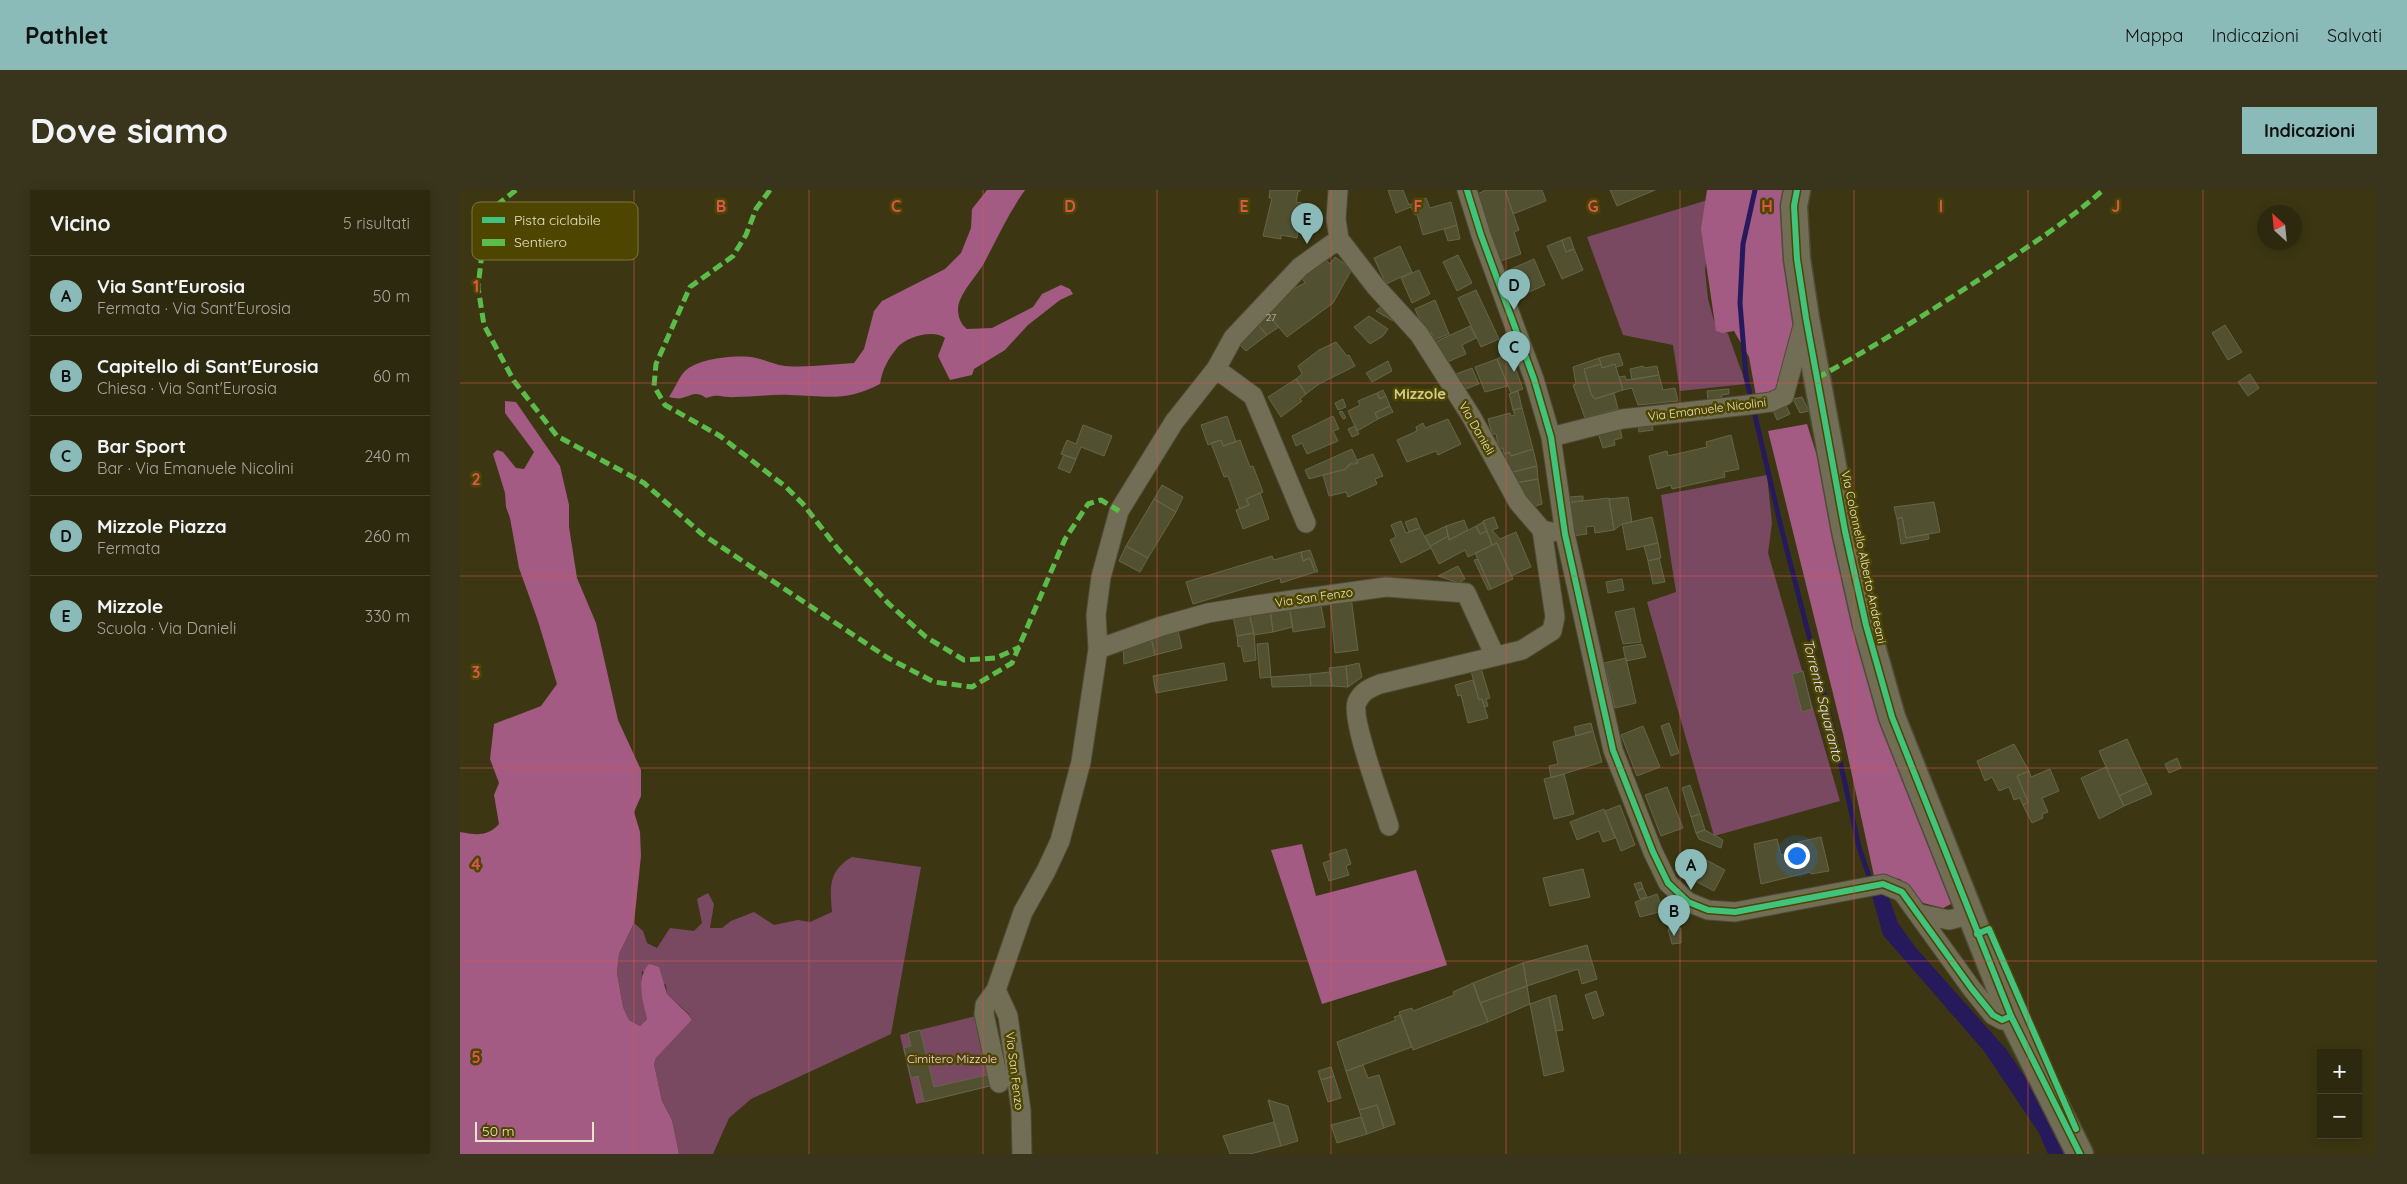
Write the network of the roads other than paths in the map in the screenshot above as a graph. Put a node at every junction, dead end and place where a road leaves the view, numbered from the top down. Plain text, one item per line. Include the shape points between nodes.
1 (1338, 190) edge
2 (1468, 190) edge
3 (1797, 190) edge
4 (1339, 239) junction
5 (1806, 318) junction
6 (1216, 370) junction
7 (1551, 437) junction
8 (1306, 523) dead end
9 (1542, 530) junction
10 (1565, 534) junction
11 (1098, 649) junction
12 (1496, 656) junction
13 (1389, 826) dead end
14 (1920, 914) junction
15 (1969, 915) junction
16 (996, 990) junction
17 (2011, 1016) junction
18 (999, 1083) dead end
19 (1022, 1154) edge
20 (2080, 1154) edge

1 - 4 street via 1336,219
2 - 7 street
3 - 5 street, Via Colonnello Alberto Andreani via 1794,206 1797,259
4 - 6 street via 1300,267 1264,303 1233,338
4 - 9 street, Via Danieli via 1376,288 1418,334 1471,416 1518,502
5 - 7 street, Via Emanuele Nicolini via 1784,396 1771,402 1622,419
5 - 15 street, Via Colonnello Alberto Andreani via 1843,522 1866,625 1892,717
6 - 8 street via 1253,396
6 - 11 street, Via San Fenzo via 1174,422 1119,511 1101,577 1096,615
7 - 10 street
9 - 10 street
9 - 12 street via 1555,618 1552,630 1522,650
10 - 14 street via 1613,750 1668,883 1688,902 1708,910 1735,912 1883,884 1902,892
11 - 12 street, Via San Fenzo via 1129,636 1208,613 1386,587 1466,593
11 - 16 street, Via San Fenzo via 1081,762 1060,840 1022,912
12 - 13 street via 1364,690 1356,704 1360,733
14 - 15 street via 1949,920
14 - 17 street via 1993,1015 2002,1020
15 - 17 street, Via Colonnello Alberto Andreani
16 - 18 street, Via San Fenzo via 985,1005 984,1014
16 - 19 street, Via San Fenzo via 1008,1016
17 - 20 street, Via Colonnello Alberto Andreani

